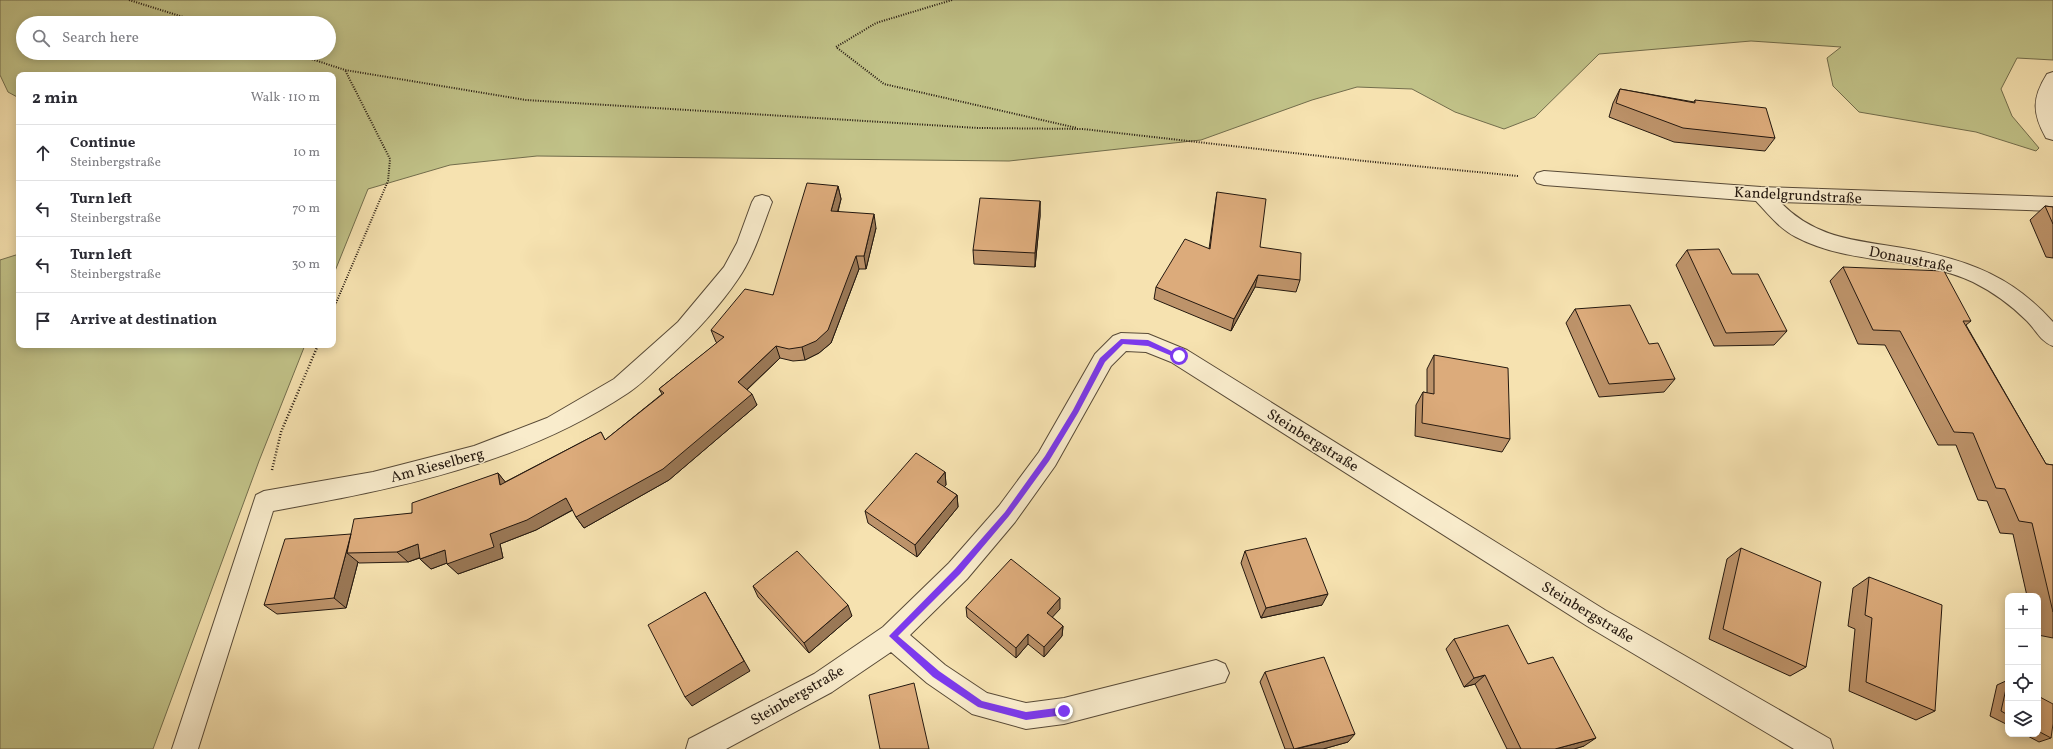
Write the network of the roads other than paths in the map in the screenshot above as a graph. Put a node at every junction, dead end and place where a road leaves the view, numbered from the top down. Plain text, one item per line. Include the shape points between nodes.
1 (2053, 78) edge
2 (2053, 133) edge
3 (1544, 178) road end
4 (1761, 194) junction
5 (762, 202) dead end
6 (2053, 204) edge
7 (2053, 337) edge
8 (892, 636) junction
9 (1216, 672) dead end
10 (185, 749) edge
11 (699, 749) edge
12 (1820, 749) edge

1 - 2 street via 2046,89 2043,105 2046,122
3 - 4 street, Kandelgrundstraße
4 - 6 street, Kandelgrundstraße
4 - 7 street, Donaustraße via 1785,219 1809,235 1858,249 1928,260 1966,270 1999,285 2043,324
5 - 10 street, Am Rieselberg via 731,273 686,328 622,386 555,425 475,456 373,482 264,502
8 - 9 street via 936,674 981,705 1026,716 1064,711
8 - 11 street, Steinbergstraße via 823,683
8 - 12 street, Steinbergstraße via 958,571 1007,514 1047,459 1076,412 1103,360 1121,342 1148,343 1179,356 1596,618

